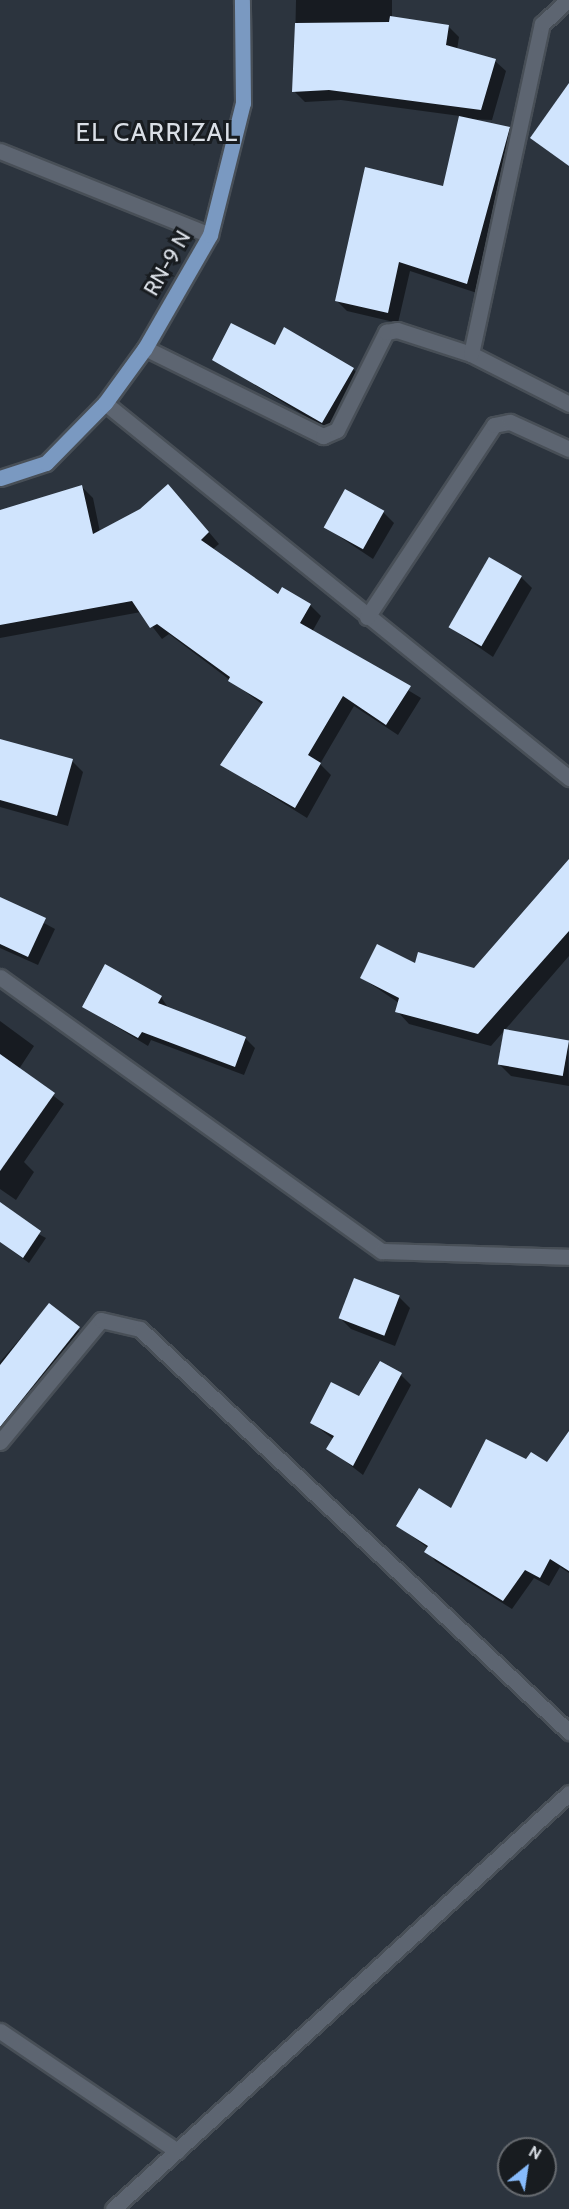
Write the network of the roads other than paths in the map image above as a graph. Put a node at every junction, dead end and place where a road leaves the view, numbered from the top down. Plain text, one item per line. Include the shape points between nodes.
1 (242, 0) edge
2 (568, 0) edge
3 (0, 151) edge
4 (210, 235) junction
5 (145, 348) junction
6 (471, 354) junction
7 (105, 403) junction
8 (569, 404) edge
9 (569, 449) edge
10 (0, 478) edge
11 (367, 617) junction
12 (569, 778) edge
13 (0, 977) edge
14 (569, 1257) edge
15 (0, 1442) edge
16 (569, 1732) edge
17 (569, 1793) edge
18 (0, 2031) edge
19 (177, 2151) junction
20 (113, 2209) edge

1 - 4 main road, RN-9 N via 243,103
2 - 6 street via 542,24
3 - 4 street
4 - 5 main road, RN-9 N
5 - 6 street via 323,436 337,430 386,332 397,330
5 - 7 main road, RN-9 N
6 - 8 street
7 - 10 main road, RN-9 N via 46,463
7 - 11 street
9 - 11 street via 510,422 494,425
11 - 12 street
13 - 14 street via 106,1048 211,1133 382,1251
15 - 16 street via 101,1320 140,1329
17 - 19 street
18 - 19 street
19 - 20 street

